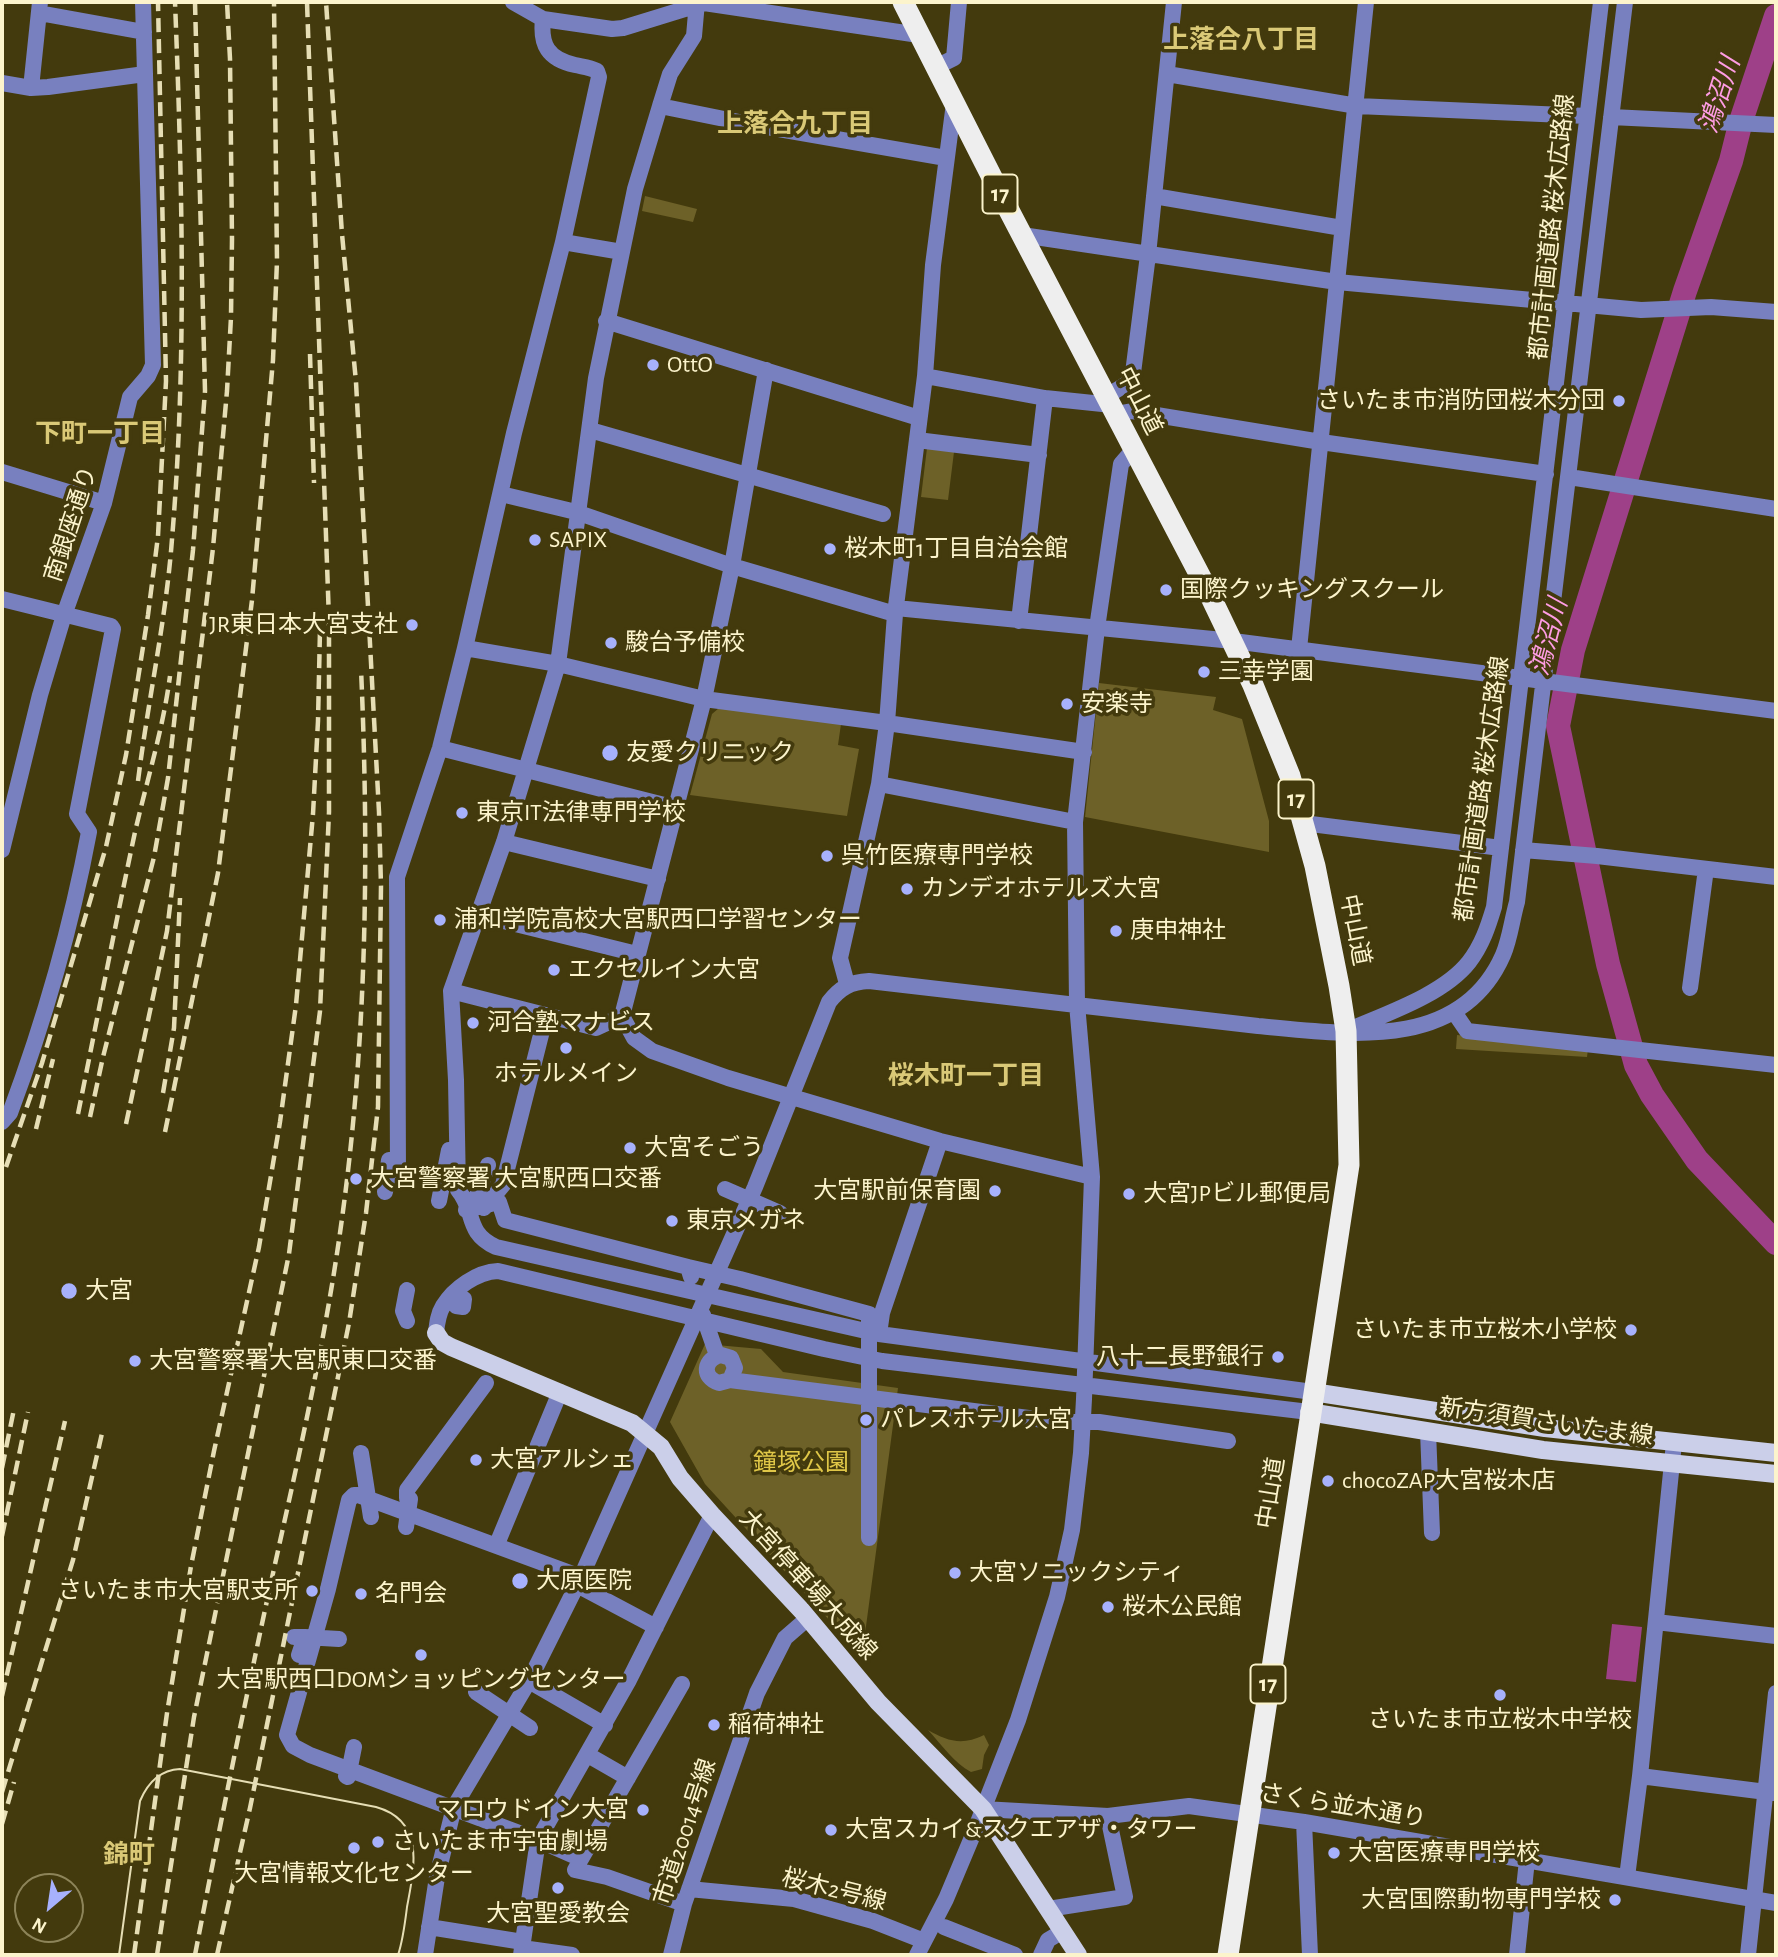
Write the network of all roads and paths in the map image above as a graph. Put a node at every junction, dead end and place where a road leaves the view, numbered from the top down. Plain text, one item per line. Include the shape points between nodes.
1 (143, 2) edge
2 (513, 2) edge
3 (903, 2) edge
4 (959, 2) edge
5 (1174, 2) edge
6 (1366, 2) edge
7 (1601, 2) edge
8 (1625, 2) edge
9 (697, 4) edge
10 (40, 7) edge
11 (542, 19) junction
12 (144, 32) junction
13 (919, 35) junction
14 (936, 67) junction
15 (145, 74) junction
16 (1167, 74) junction
17 (2, 82) edge
18 (31, 88) junction
19 (954, 103) junction
20 (1357, 106) junction
21 (660, 107) junction
22 (1587, 116) junction
23 (1611, 117) junction
24 (1770, 125) edge
25 (946, 158) junction
26 (1154, 196) junction
27 (1342, 228) junction
28 (1022, 235) junction
29 (563, 242) junction
30 (622, 252) junction
31 (1148, 255) junction
32 (1337, 282) junction
33 (1567, 303) junction
34 (1589, 305) junction
35 (1776, 313) edge
36 (606, 321) junction
37 (766, 370) junction
38 (925, 376) junction
39 (1045, 398) junction
40 (1111, 405) junction
41 (919, 418) junction
42 (590, 430) junction
43 (917, 440) junction
44 (1321, 442) junction
45 (1134, 449) junction
46 (1039, 455) junction
47 (2, 472) edge
48 (1546, 474) junction
49 (748, 475) junction
50 (1569, 477) junction
51 (500, 494) junction
52 (104, 503) junction
53 (1776, 509) edge
54 (576, 513) junction
55 (883, 514) dead end
56 (732, 566) junction
57 (2, 599) edge
58 (896, 611) junction
59 (64, 615) junction
60 (1019, 621) junction
61 (1097, 628) junction
62 (1233, 641) junction
63 (466, 648) junction
64 (1299, 649) junction
65 (558, 664) junction
66 (1522, 680) junction
67 (1560, 683) junction
68 (704, 699) junction
69 (1776, 711) edge
70 (887, 723) junction
71 (440, 748) junction
72 (1084, 752) junction
73 (525, 771) junction
74 (879, 783) junction
75 (676, 808) junction
76 (6, 811) edge
77 (1075, 822) junction
78 (1303, 823) junction
79 (504, 842) junction
80 (1501, 849) junction
81 (2, 850) edge
82 (1523, 850) junction
83 (1706, 869) junction
84 (1776, 877) edge
85 (657, 879) junction
86 (479, 915) junction
87 (637, 954) junction
88 (848, 984) junction
89 (1690, 988) dead end
90 (451, 991) junction
91 (1077, 1004) junction
92 (1454, 1012) junction
93 (546, 1015) junction
94 (622, 1016) junction
95 (1346, 1031) junction
96 (1776, 1065) edge
97 (790, 1097) junction
98 (2, 1122) edge
99 (940, 1142) junction
100 (449, 1150) dead end
101 (389, 1160) dead end
102 (488, 1165) dead end
103 (1092, 1177) junction
104 (398, 1178) dead end
105 (725, 1189) dead end
106 (385, 1192) dead end
107 (439, 1201) dead end
108 (780, 1213) dead end
109 (470, 1214) junction
110 (688, 1267) junction
111 (407, 1290) dead end
112 (706, 1296) junction
113 (405, 1316) dead end
114 (696, 1318) junction
115 (436, 1332) joint
116 (879, 1334) junction
117 (1086, 1360) junction
118 (486, 1383) dead end
119 (1085, 1385) junction
120 (560, 1392) junction
121 (870, 1398) junction
122 (1311, 1402) junction
123 (638, 1427) junction
124 (1428, 1431) junction
125 (1228, 1441) dead end
126 (1674, 1443) junction
127 (361, 1453) dead end
128 (1776, 1453) edge
129 (1673, 1465) junction
130 (1776, 1474) edge
131 (712, 1515) junction
132 (371, 1517) dead end
133 (406, 1527) dead end
134 (1432, 1533) dead end
135 (869, 1538) dead end
136 (497, 1544) junction
137 (579, 1581) junction
138 (808, 1618) junction
139 (1656, 1622) junction
140 (656, 1627) junction
141 (1776, 1636) edge
142 (339, 1639) dead end
143 (528, 1681) junction
144 (682, 1684) dead end
145 (476, 1692) dead end
146 (1776, 1693) edge
147 (605, 1725) junction
148 (530, 1728) dead end
149 (354, 1747) dead end
150 (588, 1755) junction
151 (1640, 1776) junction
152 (628, 1778) junction
153 (1771, 1793) edge
154 (454, 1807) junction
155 (983, 1808) junction
156 (1249, 1813) junction
157 (1108, 1816) junction
158 (1304, 1822) junction
159 (538, 1840) junction
160 (581, 1859) junction
161 (1527, 1860) junction
162 (1627, 1877) junction
163 (686, 1896) junction
164 (1754, 1900) junction
165 (1776, 1903) edge
166 (1048, 1909) junction
167 (429, 1927) junction
168 (944, 1927) dead end
169 (1063, 1931) junction
170 (522, 1948) edge
171 (920, 1948) edge
172 (425, 1955) edge
173 (572, 1955) edge
174 (671, 1955) edge
175 (1016, 1955) edge
176 (1041, 1955) edge
177 (1078, 1955) edge
178 (1228, 1955) edge
179 (1310, 1955) edge
180 (1517, 1955) edge
181 (1748, 1955) edge

1 - 12 street, 南銀座通り
2 - 11 street
3 - 13 highway, 中山道 / 17
4 - 14 street via 954,58
5 - 16 street
6 - 20 street
7 - 22 street, 都市計画道路 桜木広路線
8 - 23 street, 都市計画道路 桜木広路線
9 - 11 street via 623,28
9 - 13 street
9 - 21 street via 694,36 670,74
10 - 12 street
10 - 18 street
11 - 29 street via 541,36 547,49 558,59 588,66 599,77
12 - 15 street, 南銀座通り
13 - 14 highway, 中山道 / 17
14 - 19 highway, 中山道 / 17
15 - 18 street
15 - 52 street, 南銀座通り via 153,365 131,397
16 - 20 street
16 - 26 street
17 - 18 street
19 - 25 street
19 - 28 highway, 中山道 / 17
20 - 22 street
20 - 27 street
21 - 25 street
21 - 30 street
22 - 33 street, 都市計画道路 桜木広路線
23 - 24 street
23 - 34 street, 都市計画道路 桜木広路線
25 - 38 street
26 - 27 street
26 - 31 street
27 - 32 street
28 - 31 street
28 - 40 highway, 中山道 / 17
29 - 30 street
29 - 51 street
30 - 36 street
31 - 32 street
31 - 40 street via 1132,373
32 - 33 street
32 - 44 street
33 - 34 street
33 - 48 street, 都市計画道路 桜木広路線
34 - 35 street
34 - 50 street, 都市計画道路 桜木広路線
36 - 37 street
36 - 42 street
37 - 41 street
37 - 49 street
38 - 39 street
38 - 41 street
39 - 40 street
39 - 46 street
40 - 44 street
40 - 45 highway, 中山道 / 17
41 - 43 street
42 - 49 street
42 - 54 street
43 - 46 street
43 - 58 street
44 - 48 street
44 - 64 street
45 - 61 street via 1121,464
45 - 62 highway, 中山道 / 17
46 - 60 street
47 - 52 street
48 - 66 street, 都市計画道路 桜木広路線
49 - 55 street
49 - 56 street
50 - 53 street
50 - 67 street, 都市計画道路 桜木広路線
51 - 54 street
51 - 63 street
52 - 59 street, 南銀座通り
54 - 56 street
54 - 65 street
56 - 58 street
56 - 68 street
57 - 59 street
58 - 60 street
58 - 70 street
59 - 76 street, 南銀座通り
59 - 98 street via 113,629 77,814 89,832 67,934 38,1032 10,1113
60 - 61 street
61 - 62 street
61 - 72 street
62 - 64 street
62 - 78 highway, 中山道 / 17 via 1290,776
63 - 65 street
63 - 71 street
64 - 66 street
65 - 68 street
65 - 73 street
66 - 67 street
66 - 80 street, 都市計画道路 桜木広路線
67 - 69 street
67 - 82 street, 都市計画道路 桜木広路線
68 - 70 street
68 - 75 street
70 - 72 street
70 - 74 street
71 - 73 street
71 - 104 street via 397,877
72 - 77 street
73 - 75 street
73 - 79 street
74 - 77 street
74 - 88 street via 840,958
75 - 85 street
76 - 81 street, 南銀座通り
77 - 91 street
78 - 80 street
78 - 95 highway, 中山道 / 17
79 - 85 street
79 - 86 street
80 - 95 street, 都市計画道路 桜木広路線 via 1487,932 1469,961 1440,987
82 - 83 street
82 - 92 street, 都市計画道路 桜木広路線 via 1517,902 1503,954 1480,990
83 - 84 street
83 - 89 street
85 - 87 street
86 - 87 street
86 - 90 street
87 - 94 street
88 - 91 street via 869,981
88 - 97 street via 829,1002
90 - 93 street
90 - 109 street via 458,1190
91 - 95 street via 1258,1026
91 - 103 street
92 - 95 street, 都市計画道路 桜木広路線 via 1400,1031
92 - 96 street via 1467,1031
93 - 94 street via 596,1028
93 - 109 street via 503,1185
94 - 97 street via 634,1038 652,1051
95 - 122 highway, 中山道 / 17 via 1349,1165
97 - 99 street
97 - 112 street
99 - 103 street
99 - 116 street
100 - 107 street
101 - 106 street
102 - 109 street
103 - 117 street
105 - 108 street
109 - 110 street via 499,1202 505,1220
109 - 112 street via 482,1238 496,1247
110 - 121 street via 869,1314
110 - 121 street via 717,1355 707,1367 709,1377 719,1383 730,1380
111 - 113 street
112 - 114 street
112 - 116 street
114 - 115 street via 510,1273 488,1272 477,1275 447,1300
114 - 119 street via 882,1361
114 - 123 street
115 - 120 main road, 大宮停車場大成線 via 451,1347
116 - 117 street
117 - 119 street
117 - 122 street
118 - 133 street via 450,1419 407,1490
119 - 122 street
119 - 155 street via 1072,1530 1057,1597 1018,1720
120 - 123 main road, 大宮停車場大成線
120 - 136 street
121 - 125 street
121 - 135 street
122 - 124 main road, 新方須賀さいたま線
122 - 126 main road, 新方須賀さいたま線
122 - 156 highway, 中山道 / 17
123 - 131 main road, 大宮停車場大成線 via 661,1447
123 - 137 street
124 - 129 main road, 新方須賀さいたま線
124 - 134 street
126 - 128 main road, 新方須賀さいたま線
126 - 129 street
127 - 132 street
129 - 130 main road, 新方須賀さいたま線
129 - 139 street
131 - 138 main road, 大宮停車場大成線
131 - 140 street
136 - 137 street
136 - 154 street via 354,1495 287,1735 293,1746 310,1755
137 - 140 street
137 - 143 street
138 - 155 main road, 大宮停車場大成線 via 878,1702
138 - 163 street, 市道20014号線 via 785,1638 757,1693
139 - 141 street
139 - 151 street
140 - 147 street
142 - 149 street via 300,1637 280,1742 292,1755 351,1778
143 - 147 street
143 - 154 street
144 - 152 street
145 - 148 street
146 - 153 street
147 - 150 street
150 - 152 street
150 - 159 street
151 - 153 street
151 - 162 street
152 - 160 street
153 - 164 street
154 - 159 street
154 - 167 street
155 - 157 street, さくら並木通り
155 - 166 main road, 大宮停車場大成線
155 - 171 street via 946,1899
156 - 157 street, さくら並木通り via 1189,1806
156 - 158 street, さくら並木通り
156 - 178 highway, 中山道 / 17
157 - 166 street via 1125,1897
158 - 161 street, さくら並木通り
158 - 179 street
159 - 160 street
159 - 170 street
160 - 163 street, 桜木2号線 via 575,1870
161 - 162 street, さくら並木通り
161 - 180 street
162 - 164 street, さくら並木通り
163 - 171 street, 桜木2号線 via 794,1899 873,1922
163 - 174 street, 市道20014号線
164 - 165 street, さくら並木通り
164 - 181 street
166 - 169 main road, 大宮停車場大成線
167 - 170 street
167 - 172 street
168 - 175 street
169 - 176 street via 1048,1940
169 - 177 main road, 大宮停車場大成線
170 - 173 street

